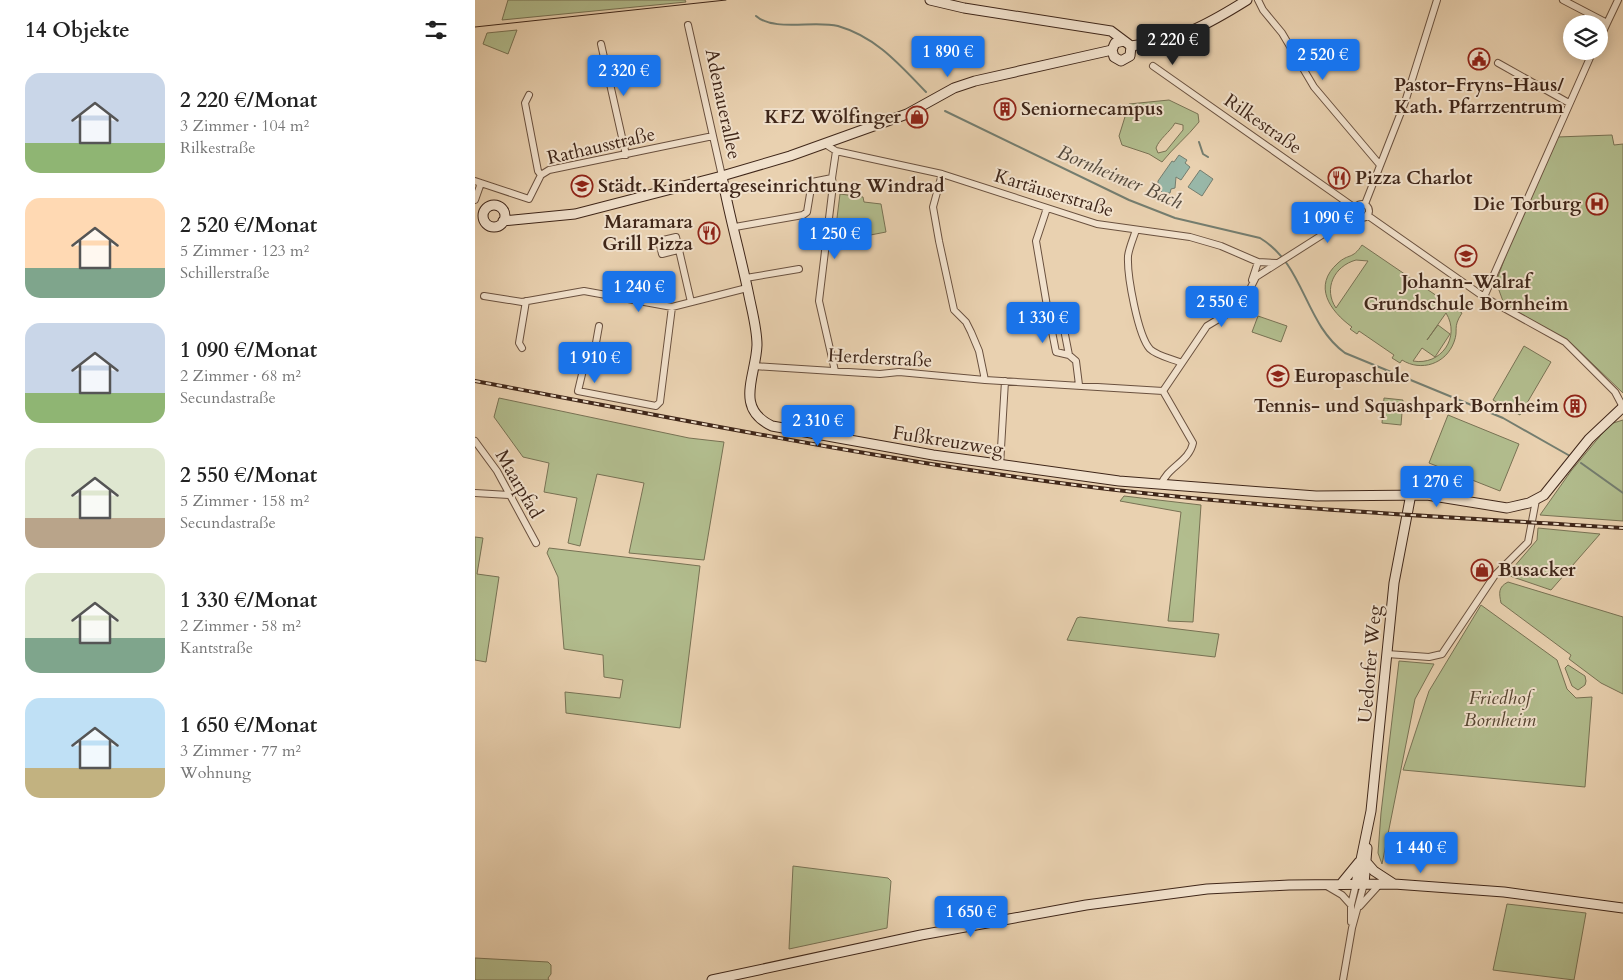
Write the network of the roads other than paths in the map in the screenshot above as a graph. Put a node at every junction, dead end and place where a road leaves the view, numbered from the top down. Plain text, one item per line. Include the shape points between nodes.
1 (930, 0) edge
2 (1247, 0) edge
3 (1258, 0) edge
4 (1437, 0) edge
5 (1563, 0) edge
6 (1618, 0) edge
7 (1592, 15) edge
8 (1608, 21) edge
9 (688, 25) dead end
10 (601, 44) dead end
11 (1121, 48) junction
12 (1589, 60) edge
13 (1497, 64) dead end
14 (1153, 66) dead end
15 (529, 94) dead end
16 (1569, 103) junction
17 (713, 136) junction
18 (825, 144) junction
19 (836, 151) junction
20 (626, 155) junction
21 (1380, 166) junction
22 (941, 174) junction
23 (541, 175) junction
24 (722, 176) junction
25 (831, 178) junction
26 (478, 182) edge
27 (475, 200) edge
28 (1365, 204) junction
29 (1047, 208) junction
30 (1355, 211) junction
31 (1367, 215) junction
32 (503, 216) junction
33 (479, 217) edge
34 (735, 228) junction
35 (1136, 230) junction
36 (678, 250) dead end
37 (1258, 262) junction
38 (1277, 263) junction
39 (799, 269) dead end
40 (746, 278) junction
41 (1252, 281) junction
42 (747, 288) junction
43 (479, 295) edge
44 (1484, 297) junction
45 (526, 301) junction
46 (691, 302) junction
47 (1047, 306) junction
48 (672, 307) junction
49 (599, 326) dead end
50 (522, 348) dead end
51 (1069, 355) junction
52 (1182, 363) junction
53 (754, 366) junction
54 (835, 371) junction
55 (985, 380) junction
56 (1005, 382) junction
57 (1079, 385) junction
58 (1163, 391) junction
59 (1623, 407) edge
60 (475, 441) edge
61 (1000, 465) junction
62 (1161, 485) junction
63 (475, 493) edge
64 (1411, 494) junction
65 (509, 495) junction
66 (1536, 500) junction
67 (536, 543) dead end
68 (1387, 654) junction
69 (1364, 862) junction
70 (1324, 884) junction
71 (1341, 884) junction
72 (1360, 884) junction
73 (1394, 884) junction
74 (1379, 885) junction
75 (1351, 905) junction
76 (1623, 908) edge
77 (1358, 909) junction
78 (1352, 928) junction
79 (711, 980) edge
80 (1343, 980) edge

1 - 11 street via 1115,33
2 - 11 street via 1192,32 1152,44
3 - 21 street via 1314,87
4 - 21 street via 1405,102
5 - 7 street
6 - 8 street
9 - 17 street, Adenauerallee
10 - 20 street
11 - 18 street via 975,81 954,88 907,114
12 - 16 street
13 - 16 street
14 - 30 street, Rilkestraße
15 - 23 street via 525,103
16 - 44 street
17 - 20 street, Rathausstraße
17 - 24 street, Adenauerallee
18 - 19 street, Kartäuserstraße
18 - 24 street
19 - 22 street, Kartäuserstraße
19 - 25 street
20 - 23 street, Rathausstraße via 549,170
21 - 28 street
22 - 29 street, Kartäuserstraße
22 - 55 street via 933,207 939,241 954,310 971,332
23 - 26 street, Rathausstraße via 529,199
24 - 32 street via 575,214
24 - 34 street, Adenauerallee
25 - 34 street via 812,182 807,212 803,215
25 - 54 street via 833,185 819,301
26 - 27 street, Rathausstraße
28 - 30 street via 1358,204
28 - 31 street via 1369,209
29 - 35 street, Kartäuserstraße via 1097,224
29 - 47 street via 1036,241
30 - 31 street via 1361,218
30 - 38 street
31 - 44 street
32 - 33 street via 493,226
32 - 33 street via 501,208 493,205
34 - 40 street, Adenauerallee
35 - 37 street, Kartäuserstraße via 1190,237
35 - 52 street via 1128,266 1144,342 1152,352
36 - 46 street
37 - 38 street, Kartäuserstraße
37 - 41 street
38 - 41 street
39 - 40 street
40 - 42 street, Adenauerallee
41 - 52 street via 1242,305 1212,321
42 - 46 street
42 - 53 street, Adenauerallee via 757,344
43 - 45 street
44 - 59 street via 1565,342 1615,392
45 - 48 street via 585,291
45 - 50 street via 519,343
46 - 48 street
47 - 51 street via 1056,352
47 - 51 street via 1060,308
48 - 49 street via 660,402 656,406 578,391 583,370 594,354
51 - 57 street via 1076,361
52 - 58 street
53 - 54 street, Herderstraße
53 - 61 street, Fußkreuzweg via 749,397 751,407 761,421 772,426
54 - 55 street, Herderstraße via 899,372
55 - 56 street, Herderstraße
56 - 57 street, Herderstraße
56 - 61 street
57 - 58 street, Herderstraße
58 - 62 street via 1193,443 1187,457 1167,472
59 - 66 street via 1595,432 1555,484
60 - 65 street, Maarpfad via 497,471
61 - 62 street, Fußkreuzweg
62 - 64 street, Fußkreuzweg via 1316,496
63 - 65 street
64 - 66 street, Fußkreuzweg via 1447,497 1499,508 1517,507
64 - 68 street, Uedorfer Weg via 1394,583
65 - 67 street, Maarpfad
66 - 68 street via 1528,542 1495,575 1442,654 1429,658
68 - 69 street, Uedorfer Weg via 1377,769
69 - 71 street
69 - 72 street, Uedorfer Weg
69 - 73 street
70 - 71 street
70 - 75 street
70 - 79 street via 1207,889 1086,905 921,935
71 - 72 street
72 - 74 street
72 - 75 street, Uedorfer Weg
72 - 77 street, Uedorfer Weg
73 - 74 street
73 - 76 street via 1504,892
74 - 77 street
75 - 78 street, Uedorfer Weg
77 - 78 street, Uedorfer Weg
78 - 80 street, Uedorfer Weg

